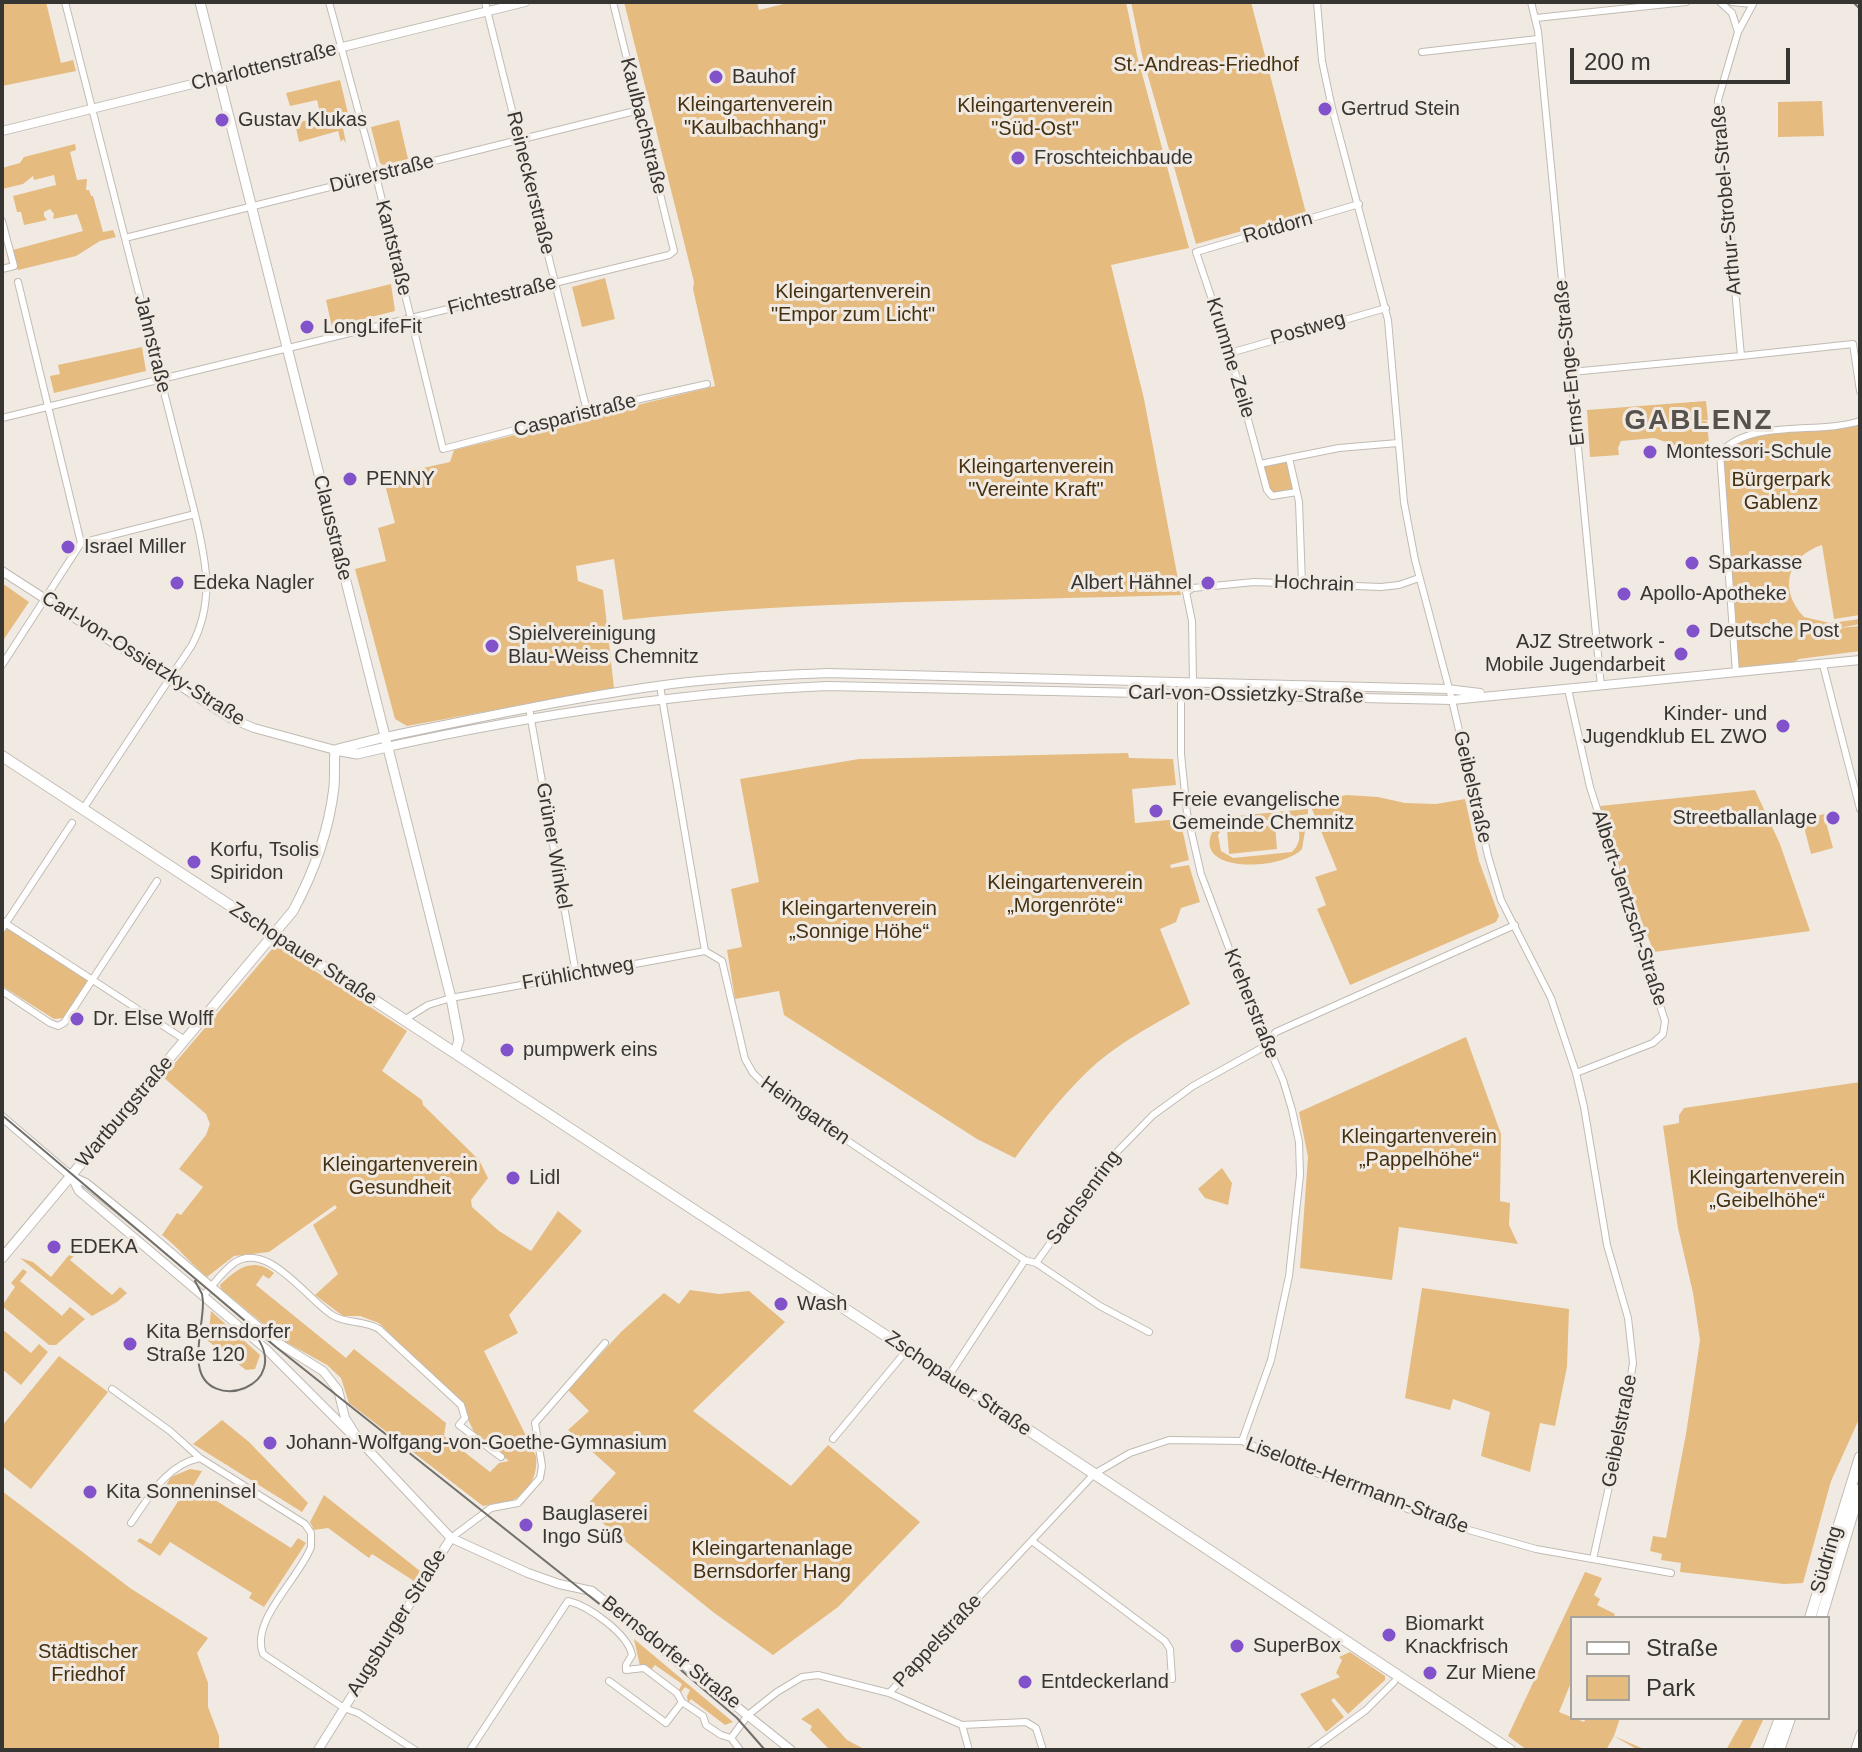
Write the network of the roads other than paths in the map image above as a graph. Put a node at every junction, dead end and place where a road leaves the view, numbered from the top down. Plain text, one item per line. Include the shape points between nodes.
1 (65, 2) edge
2 (200, 2) edge
3 (329, 2) edge
4 (525, 2) edge
5 (613, 2) edge
6 (1317, 2) edge
7 (1531, 2) edge
8 (1686, 2) edge
9 (1720, 2) edge
10 (1732, 2) edge
11 (1753, 3) edge
12 (486, 7) edge
13 (1536, 18) junction
14 (1738, 32) junction
15 (1538, 39) junction
16 (341, 48) junction
17 (1422, 52) dead end
18 (219, 78) junction
19 (92, 109) junction
20 (639, 110) junction
21 (2, 131) edge
22 (519, 140) junction
23 (376, 176) junction
24 (1359, 204) junction
25 (251, 206) junction
26 (2, 221) edge
27 (125, 238) junction
28 (674, 251) joint
29 (1196, 252) joint
30 (2, 269) edge
31 (18, 282) dead end
32 (555, 283) junction
33 (1386, 308) junction
34 (410, 318) junction
35 (287, 348) junction
36 (1230, 353) junction
37 (1741, 356) junction
38 (1571, 372) junction
39 (161, 379) junction
40 (707, 384) dead end
41 (1860, 391) edge
42 (49, 407) junction
43 (587, 411) junction
44 (2, 418) edge
45 (1860, 421) edge
46 (1398, 443) junction
47 (443, 449) joint
48 (1289, 458) junction
49 (1260, 464) junction
50 (1297, 492) junction
51 (195, 514) junction
52 (81, 543) junction
53 (2, 571) edge
54 (1419, 578) junction
55 (1302, 583) junction
56 (46, 600) junction
57 (1860, 660) edge
58 (2, 665) edge
59 (1823, 665) junction
60 (1736, 673) junction
61 (773, 676) junction
62 (1000, 678) junction
63 (169, 680) junction
64 (1193, 682) junction
65 (660, 686) junction
66 (1601, 686) junction
67 (774, 688) junction
68 (1447, 689) junction
69 (1568, 689) junction
70 (1000, 690) junction
71 (1181, 694) junction
72 (1492, 695) junction
73 (661, 698) junction
74 (1452, 700) junction
75 (530, 713) junction
76 (386, 742) junction
77 (335, 750) junction
78 (2, 756) edge
79 (83, 809) junction
80 (1860, 809) edge
81 (72, 823) dead end
82 (157, 881) dead end
83 (3, 925) edge
84 (1515, 925) junction
85 (275, 935) junction
86 (705, 951) junction
87 (576, 974) junction
88 (94, 978) junction
89 (2, 991) edge
90 (451, 998) junction
91 (404, 1020) junction
92 (185, 1040) junction
93 (1265, 1040) junction
94 (455, 1053) junction
95 (1576, 1073) junction
96 (2, 1117) edge
97 (71, 1176) junction
98 (2, 1258) edge
99 (1025, 1260) junction
100 (1036, 1263) junction
101 (211, 1287) junction
102 (204, 1295) junction
103 (1149, 1332) dead end
104 (605, 1343) dead end
105 (907, 1350) junction
106 (948, 1377) junction
107 (112, 1389) dead end
108 (833, 1439) dead end
109 (359, 1440) junction
110 (1242, 1441) junction
111 (501, 1457) dead end
112 (1860, 1457) edge
113 (200, 1458) junction
114 (1094, 1474) junction
115 (1860, 1489) edge
116 (131, 1523) dead end
117 (451, 1538) junction
118 (1032, 1541) junction
119 (1593, 1559) junction
120 (1671, 1573) dead end
121 (1811, 1616) edge
122 (1822, 1616) edge
123 (1172, 1679) dead end
124 (609, 1681) dead end
125 (1394, 1682) dead end
126 (889, 1693) junction
127 (682, 1702) junction
128 (344, 1708) junction
129 (748, 1715) junction
130 (1779, 1720) edge
131 (1789, 1720) edge
132 (962, 1725) junction
133 (1860, 1733) edge
134 (731, 1738) junction
135 (1857, 1746) edge
136 (1781, 1747) edge
137 (318, 1750) edge
138 (415, 1750) edge
139 (470, 1750) edge
140 (740, 1750) edge
141 (791, 1750) edge
142 (969, 1750) edge
143 (1043, 1750) edge
144 (1311, 1750) edge
145 (1510, 1750) edge
146 (1768, 1750) edge

1 - 19 street, Jahnstraße
2 - 18 main road, Clausstraße
3 - 16 street, Kantstraße
4 - 12 street, Charlottenstraße
5 - 20 street, Kaulbachstraße
6 - 24 street, Geibelstraße via 1326,79
7 - 13 street, Ernst-Enge-Straße
8 - 13 street
9 - 14 street via 1732,13
10 - 11 street
11 - 14 street, Arthur-Strobel-Straße
12 - 16 street, Charlottenstraße
12 - 22 street, Reineckerstraße
13 - 15 street, Ernst-Enge-Straße
14 - 37 street, Arthur-Strobel-Straße via 1718,100
15 - 17 street
15 - 38 street, Ernst-Enge-Straße
16 - 18 street, Charlottenstraße
16 - 23 street, Kantstraße
18 - 19 street, Charlottenstraße
18 - 25 main road, Clausstraße
19 - 21 street, Charlottenstraße
19 - 27 street, Jahnstraße
20 - 22 street, Dürerstraße
20 - 28 street, Kaulbachstraße
22 - 23 street, Dürerstraße
22 - 32 street, Reineckerstraße
23 - 25 street, Dürerstraße
23 - 34 street, Kantstraße
24 - 29 street, Rotdorn
24 - 33 street, Geibelstraße
25 - 27 street, Dürerstraße
25 - 35 main road, Clausstraße
26 - 30 street via 14,266
27 - 39 street, Jahnstraße
28 - 32 street, Fichtestraße
29 - 36 street, Krumme Zeile
31 - 42 street
32 - 34 street, Fichtestraße
32 - 43 street, Reineckerstraße
33 - 36 street, Postweg
33 - 46 street, Geibelstraße
34 - 35 street, Fichtestraße
34 - 47 street, Kantstraße
35 - 39 street, Fichtestraße
35 - 76 main road, Clausstraße
36 - 49 street, Krumme Zeile
37 - 38 street
37 - 41 street via 1853,344
38 - 66 street, Ernst-Enge-Straße
39 - 42 street, Fichtestraße
39 - 51 street, Jahnstraße
40 - 43 street, Casparistraße
42 - 44 street, Fichtestraße
42 - 52 street
43 - 47 street, Casparistraße
45 - 60 street via 1750,434 1720,453
46 - 48 street
46 - 54 street, Geibelstraße
48 - 49 street
48 - 50 street
49 - 50 street, Krumme Zeile via 1272,496
50 - 55 street
51 - 52 street
51 - 63 street, Jahnstraße via 208,578 207,607 192,645
52 - 56 street
53 - 56 street, Carl-von-Ossietzky-Straße
54 - 55 street, Hochrain via 1381,587
54 - 68 street, Geibelstraße
55 - 64 street, Hochrain via 1251,582 1186,592 1192,615
56 - 58 street
56 - 63 street, Carl-von-Ossietzky-Straße
57 - 59 street, Carl-von-Ossietzky-Straße
59 - 60 street, Carl-von-Ossietzky-Straße
59 - 80 street
60 - 66 street, Carl-von-Ossietzky-Straße
61 - 62 street, Carl-von-Ossietzky-Straße
61 - 65 street, Carl-von-Ossietzky-Straße
61 - 67 street
62 - 64 street, Carl-von-Ossietzky-Straße
62 - 70 street
63 - 77 street, Carl-von-Ossietzky-Straße via 230,718
63 - 79 street, Jahnstraße
64 - 68 street, Carl-von-Ossietzky-Straße
64 - 71 street
65 - 73 street
65 - 75 street, Carl-von-Ossietzky-Straße
66 - 69 street, Carl-von-Ossietzky-Straße
67 - 70 street, Carl-von-Ossietzky-Straße
67 - 73 street, Carl-von-Ossietzky-Straße
68 - 72 street, Carl-von-Ossietzky-Straße
68 - 74 street, Geibelstraße
69 - 72 street, Carl-von-Ossietzky-Straße
69 - 95 street, Albert-Jentzsch-Straße via 1590,789 1665,1021 1663,1034 1653,1043
70 - 71 street, Carl-von-Ossietzky-Straße
71 - 74 street, Carl-von-Ossietzky-Straße
71 - 93 street, Kreherstraße via 1187,813 1201,874
72 - 74 street, Carl-von-Ossietzky-Straße
73 - 75 street, Carl-von-Ossietzky-Straße
73 - 86 street
74 - 84 street, Geibelstraße via 1488,856
75 - 76 street, Carl-von-Ossietzky-Straße
75 - 87 street, Grüner Winkel
76 - 77 main road, Carl-von-Ossietzky-Straße
76 - 90 main road, Clausstraße
77 - 85 main road, Wartburgstraße via 333,794 319,847 293,911
78 - 79 main road, Zschopauer Straße
79 - 85 main road, Zschopauer Straße
81 - 83 street
82 - 88 street
83 - 88 street
84 - 93 street, Sachsenring
84 - 95 street, Geibelstraße via 1551,998
85 - 91 main road, Zschopauer Straße
85 - 92 main road, Wartburgstraße
86 - 87 street, Frühlichtweg
86 - 99 street, Heimgarten via 722,961 740,1044 757,1078
87 - 90 street, Frühlichtweg
88 - 89 street via 58,1026
88 - 92 street
90 - 91 street
90 - 94 main road, Clausstraße via 458,1032
91 - 94 main road, Zschopauer Straße
92 - 97 main road, Wartburgstraße
93 - 100 street, Sachsenring via 1260,1049 1153,1115 1112,1157
93 - 110 street, Kreherstraße via 1292,1110 1300,1175 1278,1333
94 - 105 main road, Zschopauer Straße
95 - 119 street, Geibelstraße via 1633,1363
96 - 97 street, Bernsdorfer Straße
97 - 98 main road, Wartburgstraße
97 - 101 street, Bernsdorfer Straße
97 - 102 street, Bernsdorfer Straße via 79,1191
99 - 100 street, Sachsenring
99 - 106 street, Sachsenring
100 - 103 street
101 - 102 street
101 - 109 street, Bernsdorfer Straße via 275,1341 329,1376
101 - 111 street via 237,1261 267,1260 337,1318 379,1329 461,1405 465,1418 459,1425
102 - 109 street, Bernsdorfer Straße
104 - 117 street via 535,1423 540,1478 518,1503 491,1508
105 - 106 main road, Zschopauer Straße
105 - 108 street
106 - 114 main road, Zschopauer Straße
107 - 113 street, Augsburger Straße
109 - 117 street, Bernsdorfer Straße
110 - 114 street, Liselotte-Herrmann-Straße via 1169,1440 1130,1453
110 - 119 street, Liselotte-Herrmann-Straße via 1458,1527
112 - 121 main road, Südring
113 - 116 street via 169,1472
113 - 128 street, Augsburger Straße via 309,1528 307,1557 265,1622 260,1647 267,1659
114 - 118 street, Pappelstraße
114 - 145 main road, Zschopauer Straße
115 - 122 main road, Südring
117 - 128 street, Augsburger Straße
117 - 129 street, Bernsdorfer Straße via 540,1578 592,1591
118 - 123 street via 1165,1641
118 - 126 street, Pappelstraße
119 - 120 street, Liselotte-Herrmann-Straße
124 - 127 street, Bernsdorfer Straße via 666,1723
125 - 144 street
126 - 129 street, Pappelstraße via 836,1678 802,1677
126 - 132 street
127 - 134 street, Bernsdorfer Straße via 703,1716 706,1725
127 - 139 street, Bernsdorfer Straße via 644,1668 626,1670 630,1643 568,1601
128 - 137 street, Augsburger Straße
128 - 138 street
129 - 134 street, Bernsdorfer Straße
129 - 141 street, Bernsdorfer Straße
130 - 146 main road
131 - 136 main road
132 - 142 street
132 - 143 street via 1026,1722 1036,1728
133 - 135 street
134 - 140 street, Bernsdorfer Straße

